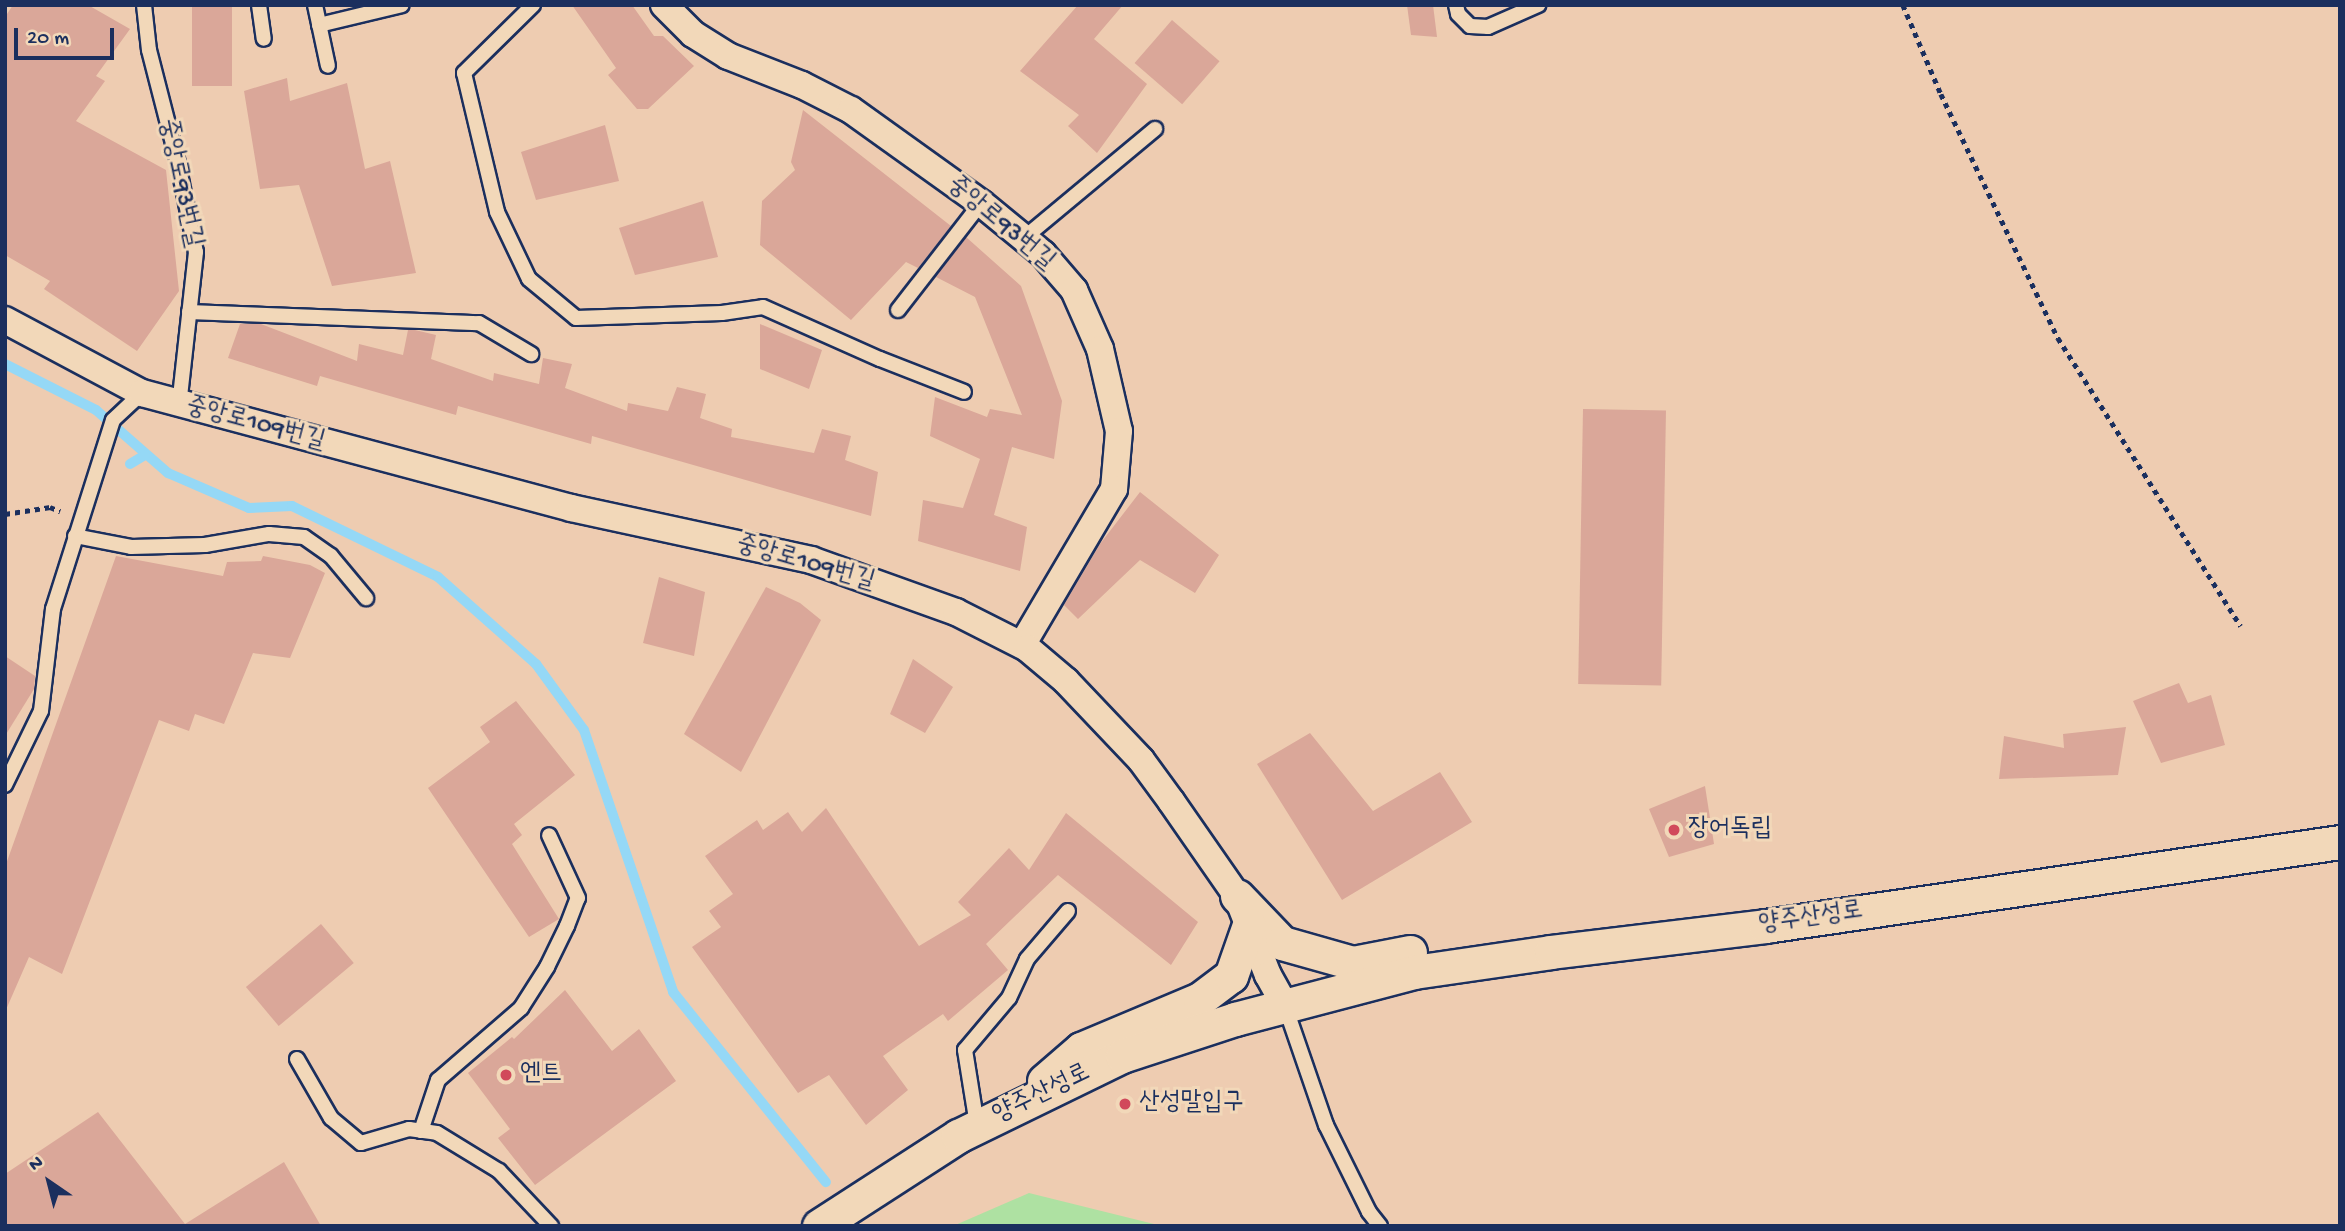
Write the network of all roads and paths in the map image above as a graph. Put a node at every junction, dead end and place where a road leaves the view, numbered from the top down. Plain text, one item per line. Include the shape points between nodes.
1 (144, 5) edge
2 (259, 5) edge
3 (315, 5) edge
4 (402, 5) edge
5 (533, 5) edge
6 (664, 5) edge
7 (1456, 5) edge
8 (1538, 5) edge
9 (1903, 5) edge
10 (319, 25) junction
11 (264, 39) dead end
12 (328, 66) dead end
13 (1155, 129) dead end
14 (981, 204) junction
15 (1023, 239) junction
16 (898, 310) dead end
17 (189, 312) junction
18 (5, 320) edge
19 (531, 355) dead end
20 (964, 392) dead end
21 (142, 393) junction
22 (179, 405) junction
23 (5, 514) edge
24 (81, 518) junction
25 (75, 536) junction
26 (366, 598) dead end
27 (2241, 626) dead end
28 (1022, 645) junction
29 (5, 785) edge
30 (549, 835) dead end
31 (2340, 842) edge
32 (1068, 911) dead end
33 (1243, 911) junction
34 (1529, 955) junction
35 (1284, 1006) junction
36 (296, 1059) dead end
37 (1013, 1109) junction
38 (977, 1126) junction
39 (421, 1131) junction
40 (551, 1226) edge
41 (819, 1226) edge
42 (1380, 1226) edge

1 - 17 lane, 중앙로93번길 via 149,50 196,252
2 - 11 lane
3 - 10 lane
4 - 10 lane
5 - 20 lane via 464,73 497,212 529,279 576,318 722,313 763,307
6 - 14 street, 중앙로93번길 via 693,34 728,56 851,110
7 - 8 lane via 1470,26 1488,27
9 - 27 path via 2058,338
10 - 12 lane
13 - 15 lane
14 - 15 street, 중앙로93번길
14 - 16 lane
15 - 28 street, 중앙로93번길 via 1043,254 1074,290 1100,349 1119,431 1114,489
17 - 19 lane via 479,323
17 - 22 lane, 중앙로93번길
18 - 21 street, 중앙로109번길
21 - 22 street, 중앙로109번길
21 - 24 lane via 113,420
22 - 28 street, 중앙로109번길 via 571,508 811,560 956,612
23 - 24 path via 50,508
24 - 25 lane
25 - 26 lane via 131,547 205,545 269,534 304,537 331,556
25 - 29 lane via 53,609 41,711
28 - 33 street, 중앙로109번길 via 1066,681 1141,760
30 - 39 lane via 578,898 571,917 521,1008 438,1080
31 - 34 street, 양주산성로 via 1765,926
32 - 38 lane via 1027,959 1009,998 965,1050
33 - 34 street via 1282,943 1353,963 1431,950 1509,947
33 - 35 street, 중앙로109번길
33 - 37 street via 1231,976 1200,999 1081,1049
34 - 35 street, 양주산성로 via 1414,972
35 - 37 street, 양주산성로 via 1122,1056
35 - 42 lane via 1326,1125
36 - 39 lane via 331,1118 361,1143 409,1129
37 - 38 street, 양주산성로
38 - 41 street, 양주산성로
39 - 40 lane via 437,1133 499,1171

